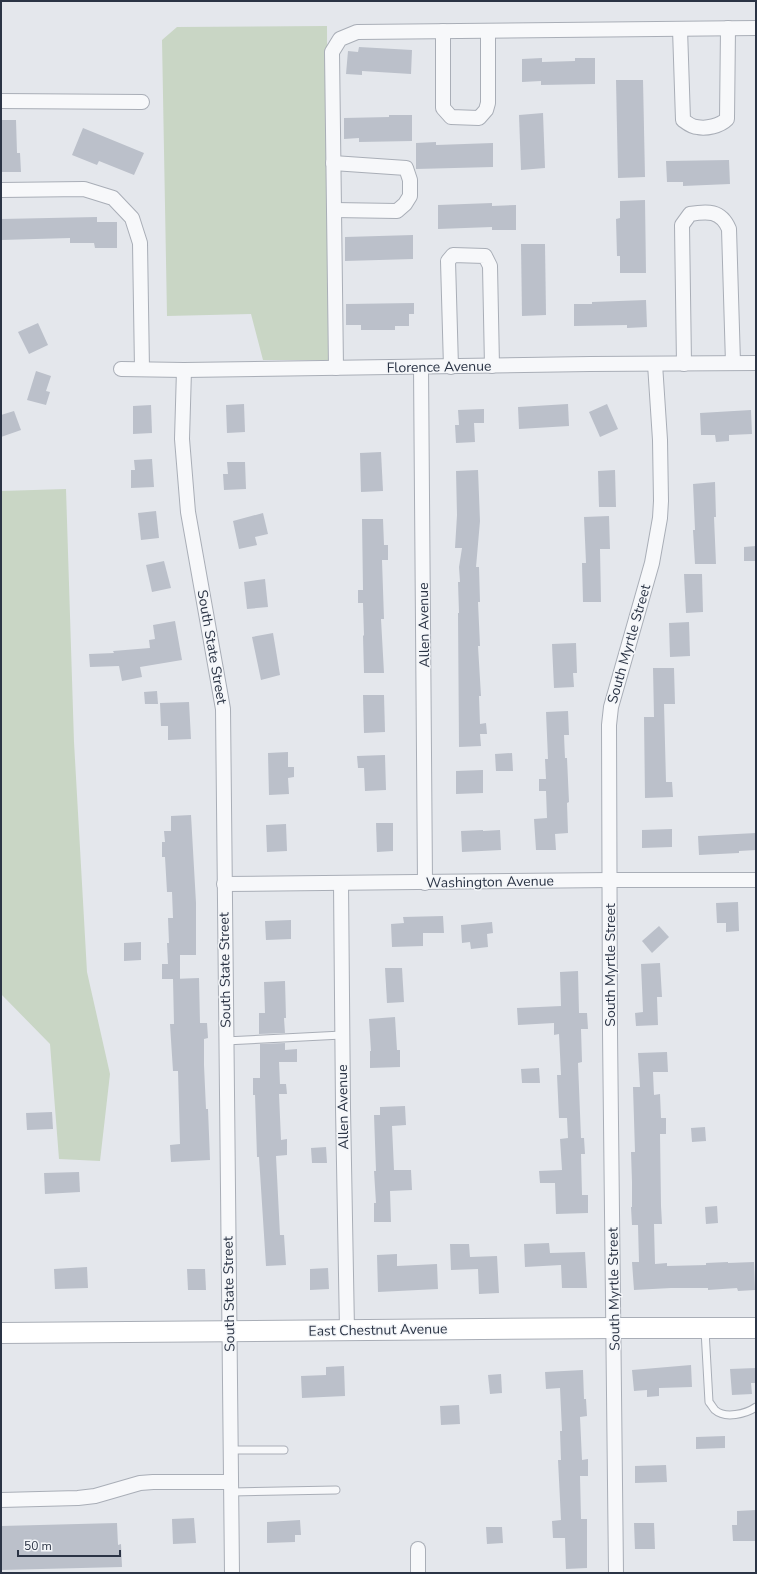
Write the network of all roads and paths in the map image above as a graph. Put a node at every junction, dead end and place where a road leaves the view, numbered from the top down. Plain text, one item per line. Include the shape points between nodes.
1 (728, 28) junction
2 (756, 28) edge
3 (680, 29) junction
4 (443, 31) junction
5 (488, 31) junction
6 (1, 101) edge
7 (142, 102) dead end
8 (333, 164) junction
9 (1, 190) edge
10 (334, 210) junction
11 (733, 363) junction
12 (756, 363) edge
13 (655, 364) junction
14 (684, 364) junction
15 (492, 366) junction
16 (421, 367) junction
17 (451, 367) junction
18 (336, 368) junction
19 (121, 369) dead end
20 (142, 370) junction
21 (184, 370) junction
22 (610, 880) junction
23 (756, 880) edge
24 (342, 883) junction
25 (425, 883) junction
26 (224, 884) junction
27 (342, 1035) junction
28 (225, 1041) junction
29 (614, 1328) junction
30 (704, 1328) junction
31 (756, 1328) edge
32 (347, 1330) junction
33 (230, 1331) junction
34 (1, 1333) edge
35 (756, 1407) edge
36 (231, 1450) junction
37 (284, 1450) dead end
38 (231, 1487) junction
39 (336, 1490) dead end
40 (1, 1500) edge
41 (418, 1549) dead end
42 (232, 1573) edge
43 (418, 1573) edge
44 (616, 1573) edge

1 - 2 street
1 - 3 street
1 - 3 street via 727,119 714,126 697,127 683,120
3 - 5 street
4 - 5 street
4 - 5 street via 442,108 451,117 479,118 488,103
4 - 8 street via 357,32 340,39 332,52
6 - 7 street
8 - 10 street
8 - 10 street via 406,168 410,180 410,196 397,211
9 - 20 street via 84,190 113,198 132,218 140,243
10 - 18 street
11 - 12 street, Florence Avenue
11 - 14 street, Florence Avenue
11 - 14 street via 729,229 726,221 719,215 704,212 690,214 682,225
13 - 14 street, Florence Avenue
13 - 15 street, Florence Avenue
13 - 22 street, South Myrtle Street via 660,440 660,518 652,563 611,707
15 - 17 street, Florence Avenue
15 - 17 street via 490,266 485,256 453,255 448,261
16 - 17 street, Florence Avenue
16 - 18 street, Florence Avenue
16 - 25 street, Allen Avenue
18 - 21 street, Florence Avenue
19 - 20 street, Florence Avenue
20 - 21 street, Florence Avenue
21 - 26 street, South State Street via 182,439 188,505 223,709
22 - 23 street, Washington Avenue
22 - 25 street, Washington Avenue
22 - 29 street, South Myrtle Street
24 - 25 street, Washington Avenue
24 - 26 street, Washington Avenue
24 - 27 street, Allen Avenue
26 - 28 street, South State Street
27 - 28 lane
27 - 32 street, Allen Avenue
28 - 33 street, South State Street
29 - 30 street, East Chestnut Avenue
29 - 32 street, East Chestnut Avenue
29 - 44 street, South Myrtle Street
30 - 31 street, East Chestnut Avenue
30 - 35 lane via 709,1402 715,1410 729,1415 745,1413
32 - 33 street, East Chestnut Avenue
33 - 34 street, East Chestnut Avenue
33 - 36 street, South State Street
36 - 37 lane
36 - 38 street, South State Street
38 - 39 lane
38 - 40 street via 153,1482 140,1483 95,1496
38 - 42 street, South State Street
41 - 43 street

